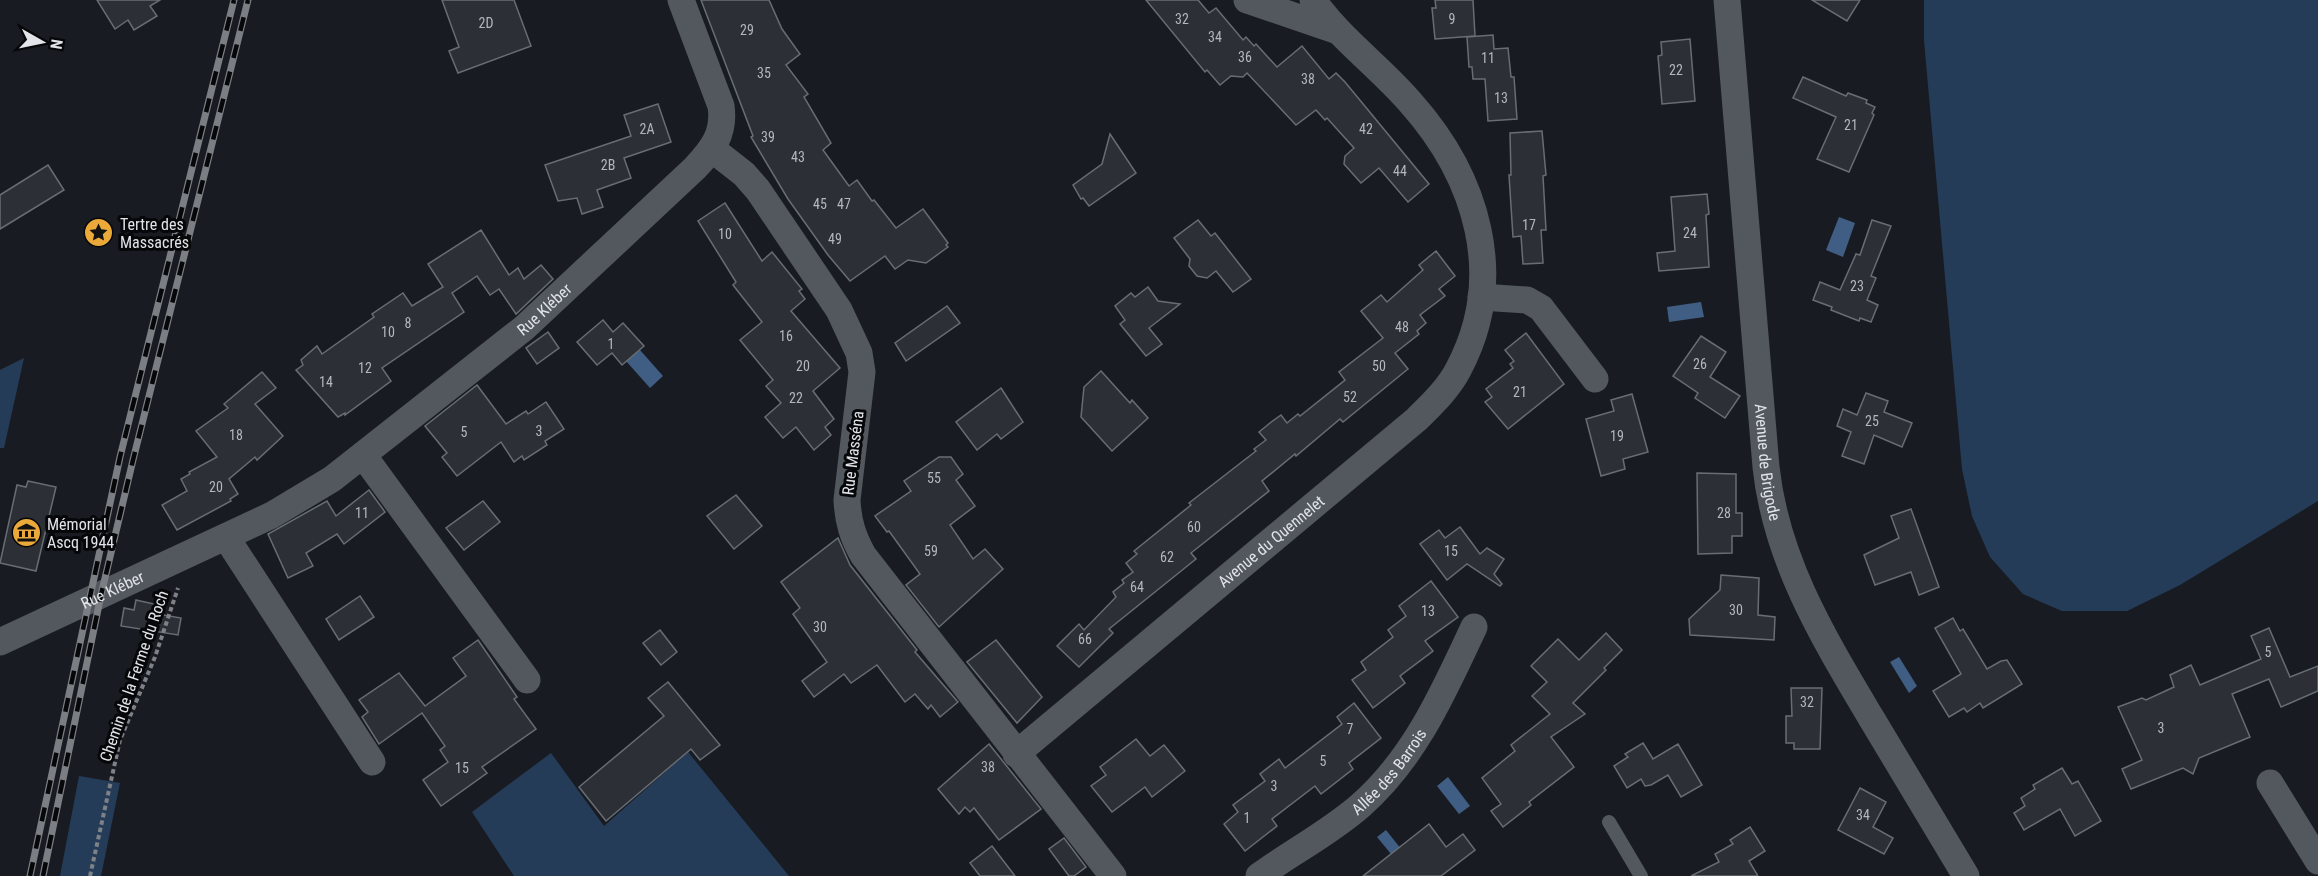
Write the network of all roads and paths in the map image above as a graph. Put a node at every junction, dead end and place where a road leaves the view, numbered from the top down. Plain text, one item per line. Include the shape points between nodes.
1 (681, 0) edge
2 (1247, 0) edge
3 (1313, 0) edge
4 (1727, 0) edge
5 (1338, 31) junction
6 (712, 149) junction
7 (1481, 297) junction
8 (1595, 379) dead end
9 (363, 455) junction
10 (226, 537) junction
11 (187, 555) junction
12 (1474, 627) dead end
13 (0, 642) edge
14 (527, 680) dead end
15 (1016, 754) junction
16 (372, 762) dead end
17 (2270, 783) dead end
18 (1609, 822) dead end
19 (2318, 861) edge
20 (90, 876) edge
21 (1113, 876) edge
22 (1259, 876) edge
23 (1641, 876) edge
24 (1966, 876) edge

1 - 6 street via 721,106 720,134
2 - 5 street, Avenue du Quennelet
3 - 5 street, Avenue du Quennelet
4 - 24 street, Avenue de Brigode via 1773,512 1788,560 1817,624
5 - 7 street, Avenue du Quennelet via 1409,100 1456,165 1480,237
6 - 9 street, Rue Kléber via 524,328
6 - 15 street, Rue Masséna via 758,190 839,310 859,353 861,382 847,500 852,536
7 - 8 street via 1527,300 1540,308
7 - 15 street, Avenue du Quennelet via 1469,347 1457,372 1417,419
9 - 10 street, Rue Kléber via 304,498
9 - 14 street
10 - 11 street, Rue Kléber
10 - 16 street
11 - 13 street, Rue Kléber
11 - 20 path, Chemin de la Ferme du Roch via 155,657 120,740
12 - 22 street, Allée des Barrois via 1441,699 1395,770 1352,813
15 - 21 street, Rue Masséna
17 - 19 street
18 - 23 lane

